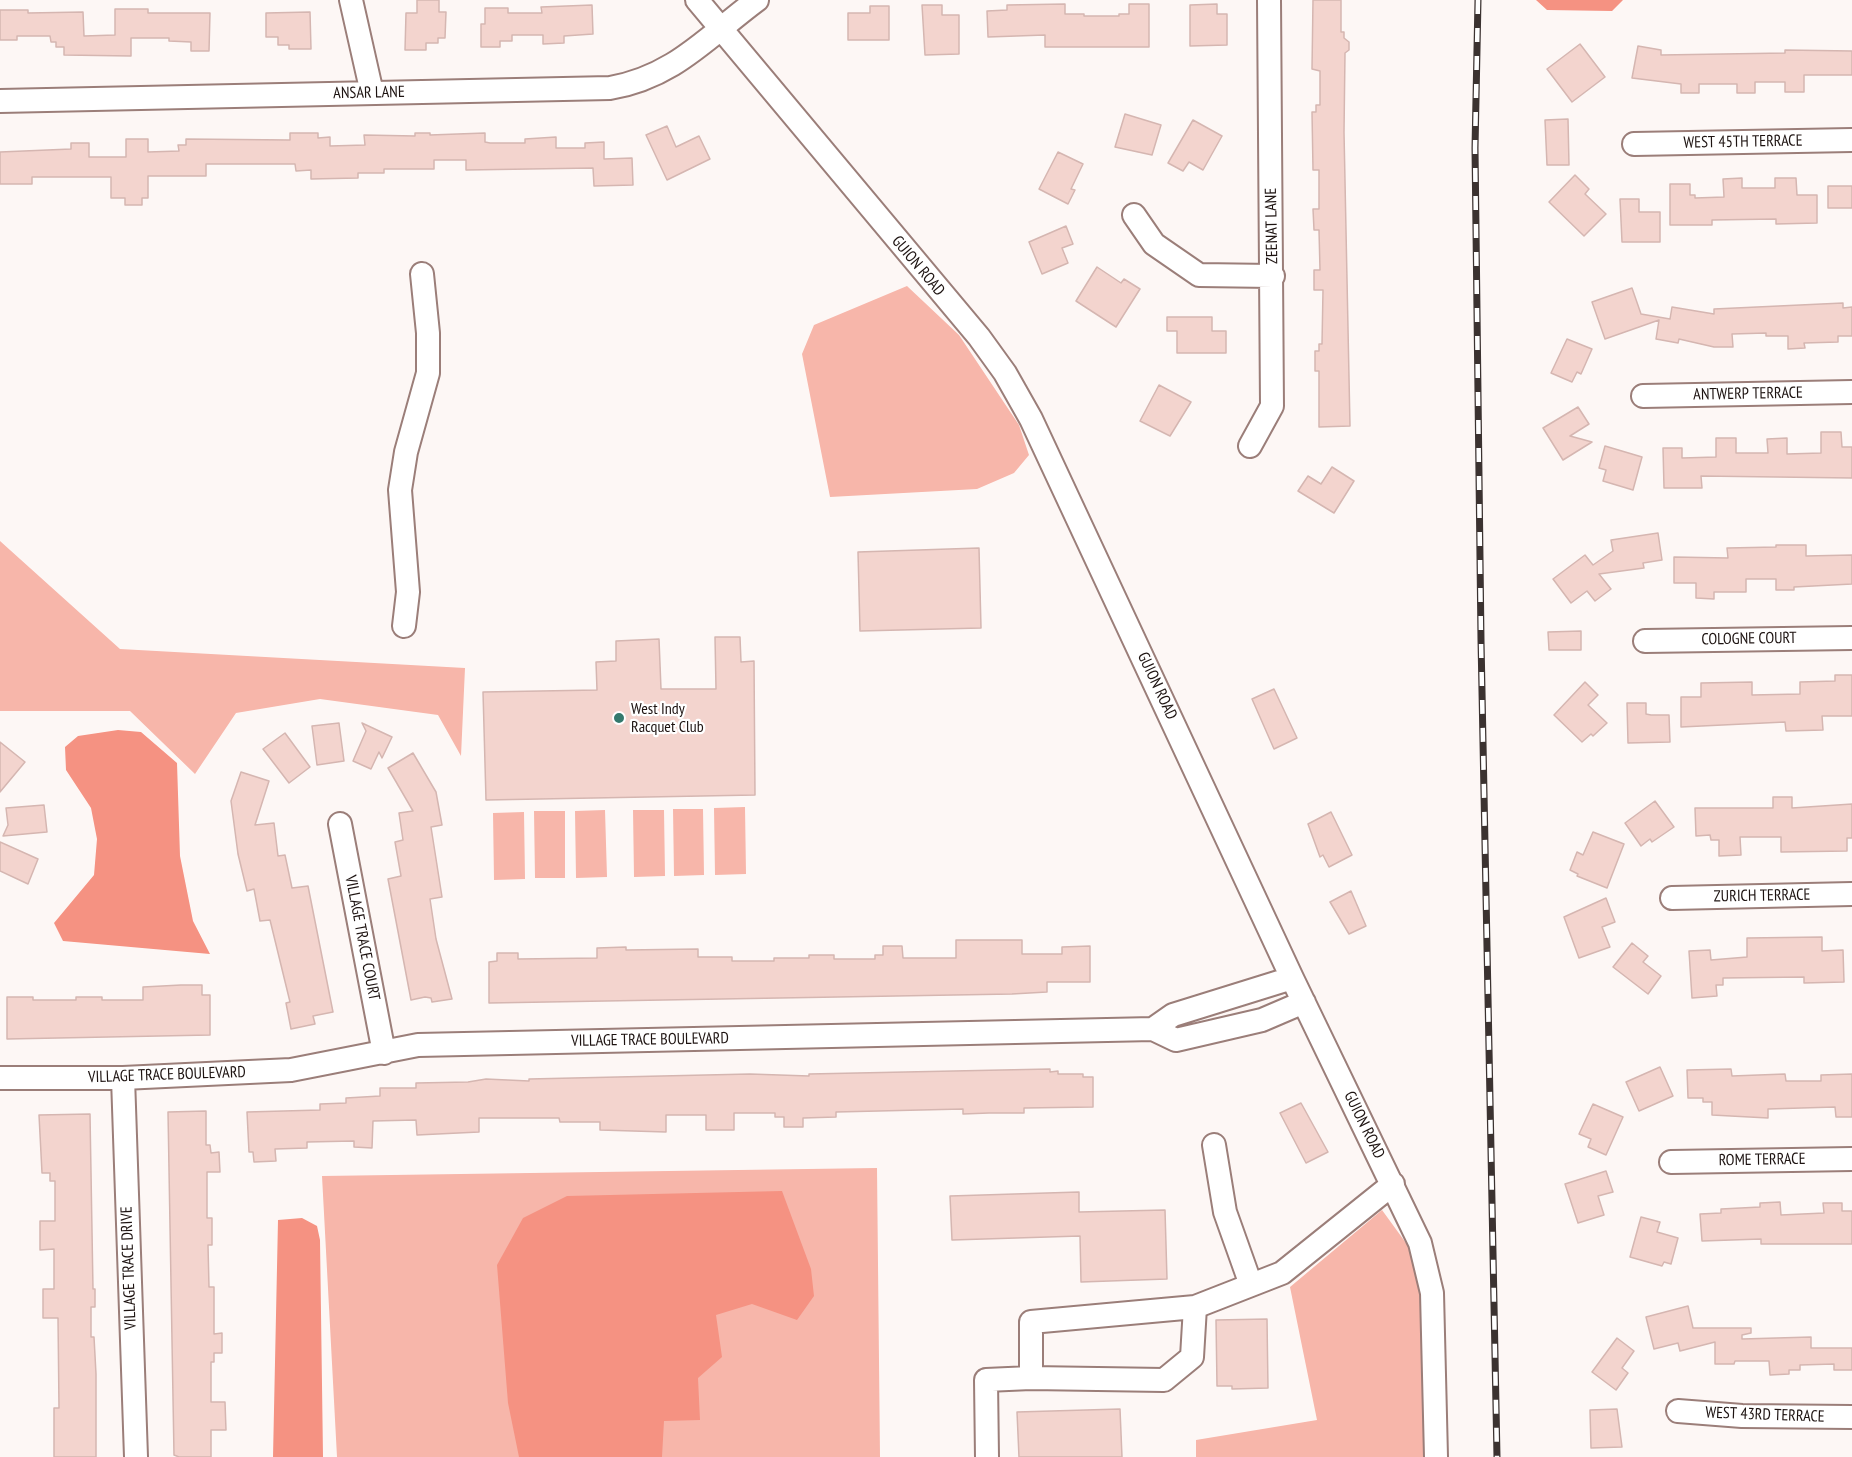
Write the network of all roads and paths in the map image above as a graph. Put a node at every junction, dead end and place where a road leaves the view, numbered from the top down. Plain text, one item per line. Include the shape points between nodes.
1 (351, 0) edge
2 (697, 0) edge
3 (757, 0) edge
4 (1269, 0) edge
5 (720, 27) junction
6 (372, 93) junction
7 (0, 101) edge
8 (1852, 140) edge
9 (1634, 144) dead end
10 (1134, 215) dead end
11 (422, 274) dead end
12 (1273, 276) junction
13 (1852, 392) edge
14 (1643, 396) dead end
15 (1250, 446) dead end
16 (404, 626) dead end
17 (1852, 638) edge
18 (1645, 641) dead end
19 (340, 824) dead end
20 (1852, 894) edge
21 (1672, 898) dead end
22 (1292, 978) junction
23 (1304, 1002) junction
24 (1153, 1029) junction
25 (384, 1053) junction
26 (0, 1078) edge
27 (123, 1078) junction
28 (1214, 1144) dead end
29 (1852, 1159) edge
30 (1671, 1162) dead end
31 (1393, 1184) junction
32 (1251, 1285) junction
33 (1195, 1307) junction
34 (1031, 1378) junction
35 (1678, 1411) dead end
36 (1852, 1417) edge
37 (136, 1457) edge
38 (987, 1457) edge
39 (1436, 1457) edge

1 - 6 street
2 - 5 street, GUION ROAD
3 - 5 street, ANSAR LANE
4 - 12 street, ZEENAT LANE
5 - 6 street, ANSAR LANE via 668,69 633,84 610,88
5 - 22 street, GUION ROAD via 968,323 1019,395
6 - 7 street, ANSAR LANE
8 - 9 street, WEST 45TH TERRACE
10 - 12 street via 1154,244 1199,275
11 - 16 street via 428,373 406,452 400,490 408,592
12 - 15 street, ZEENAT LANE via 1272,406
13 - 14 street, ANTWERP TERRACE
17 - 18 street, COLOGNE COURT
19 - 25 street, VILLAGE TRACE COURT
20 - 21 street, ZURICH TERRACE
22 - 23 street, GUION ROAD
22 - 24 street via 1173,1015
23 - 24 street via 1262,1020 1176,1040
23 - 31 street, GUION ROAD
24 - 25 street, VILLAGE TRACE BOULEVARD via 418,1045
25 - 27 street, VILLAGE TRACE BOULEVARD via 291,1070
26 - 27 street, VILLAGE TRACE BOULEVARD
27 - 37 street, VILLAGE TRACE DRIVE
28 - 32 street via 1225,1212
29 - 30 street, ROME TERRACE
31 - 32 street via 1282,1273
31 - 39 street, GUION ROAD via 1420,1243 1432,1293
32 - 33 street
33 - 34 street via 1192,1357 1164,1380
33 - 34 street via 1031,1322
34 - 38 street via 986,1380
35 - 36 street, WEST 43RD TERRACE

